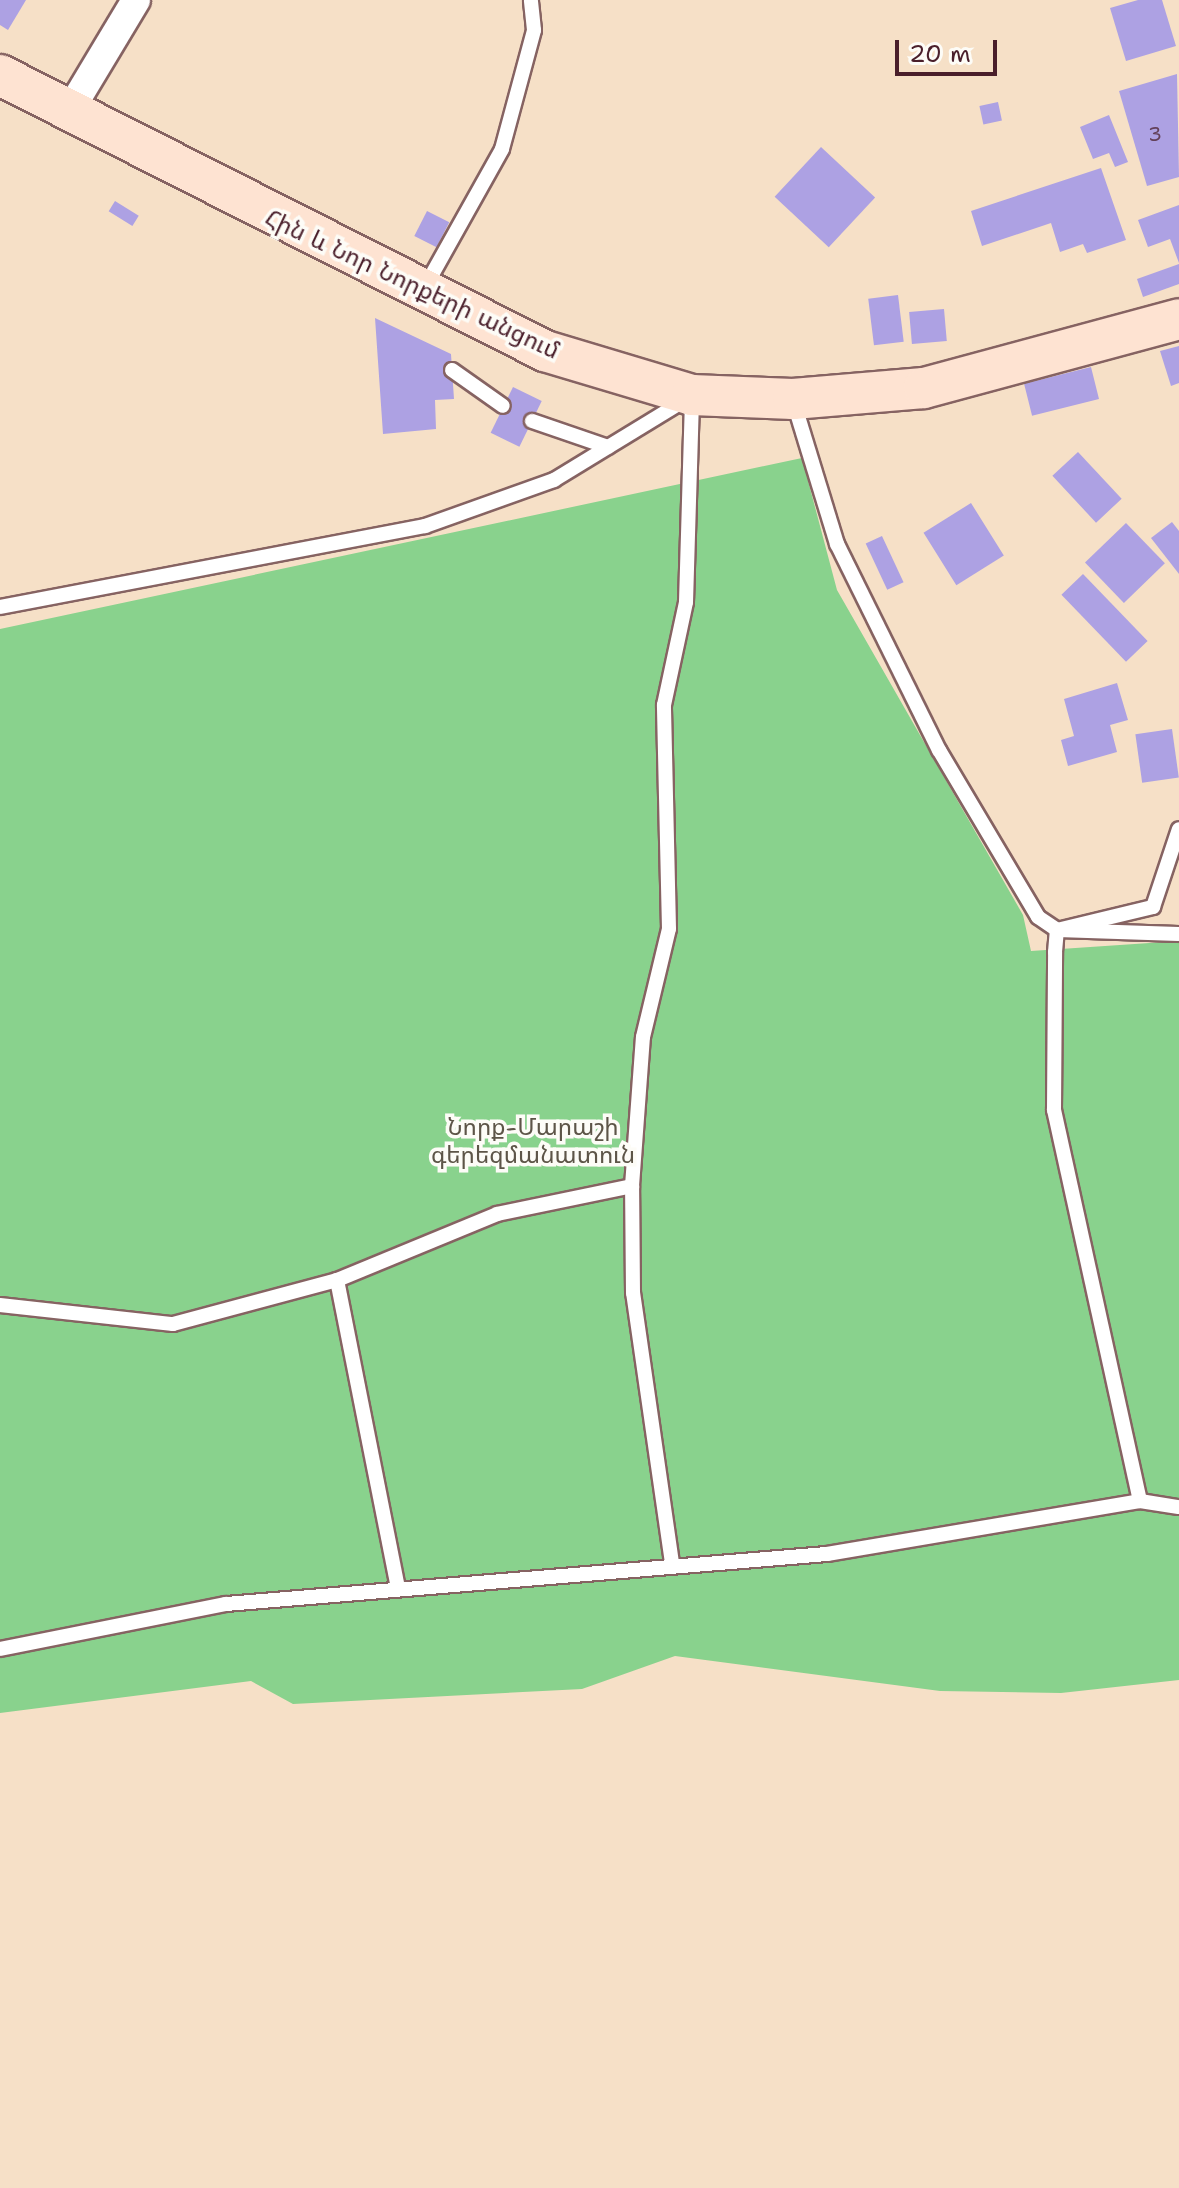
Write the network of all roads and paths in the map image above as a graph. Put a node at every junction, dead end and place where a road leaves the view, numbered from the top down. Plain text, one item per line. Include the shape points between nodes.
1 (136, 0) edge
2 (531, 0) edge
3 (0, 75) edge
4 (70, 110) junction
5 (423, 292) junction
6 (1179, 319) edge
7 (452, 370) dead end
8 (692, 395) junction
9 (793, 399) junction
10 (503, 406) dead end
11 (532, 421) dead end
12 (608, 447) junction
13 (0, 607) edge
14 (1179, 829) edge
15 (1057, 930) junction
16 (1179, 934) edge
17 (632, 1186) junction
18 (337, 1280) junction
19 (0, 1305) edge
20 (1140, 1501) junction
21 (1179, 1507) edge
22 (672, 1563) junction
23 (398, 1588) junction
24 (0, 1649) edge

1 - 4 street
2 - 5 lane via 534,30 502,149
3 - 4 street, Հին և Նոր Նորքերի անցում
4 - 5 street, Հին և Նոր Նորքերի անցում
5 - 8 street, Հին և Նոր Նորքերի անցում via 545,351
6 - 9 street, Հին և Նոր Նորքերի անցում via 924,388
7 - 10 lane
8 - 9 street, Հին և Նոր Նորքերի անցում
8 - 12 lane
8 - 17 lane via 686,602 664,705 669,929 643,1037
9 - 15 lane via 837,544 912,695 1038,917
11 - 12 lane
12 - 13 lane via 554,480 425,526
14 - 15 lane via 1153,907
15 - 16 lane
15 - 20 lane via 1054,1110
17 - 18 lane via 497,1214
17 - 22 lane via 633,1293
18 - 19 lane via 173,1324
18 - 23 lane
20 - 21 lane
20 - 22 lane via 827,1554
22 - 23 lane
23 - 24 lane via 226,1604

